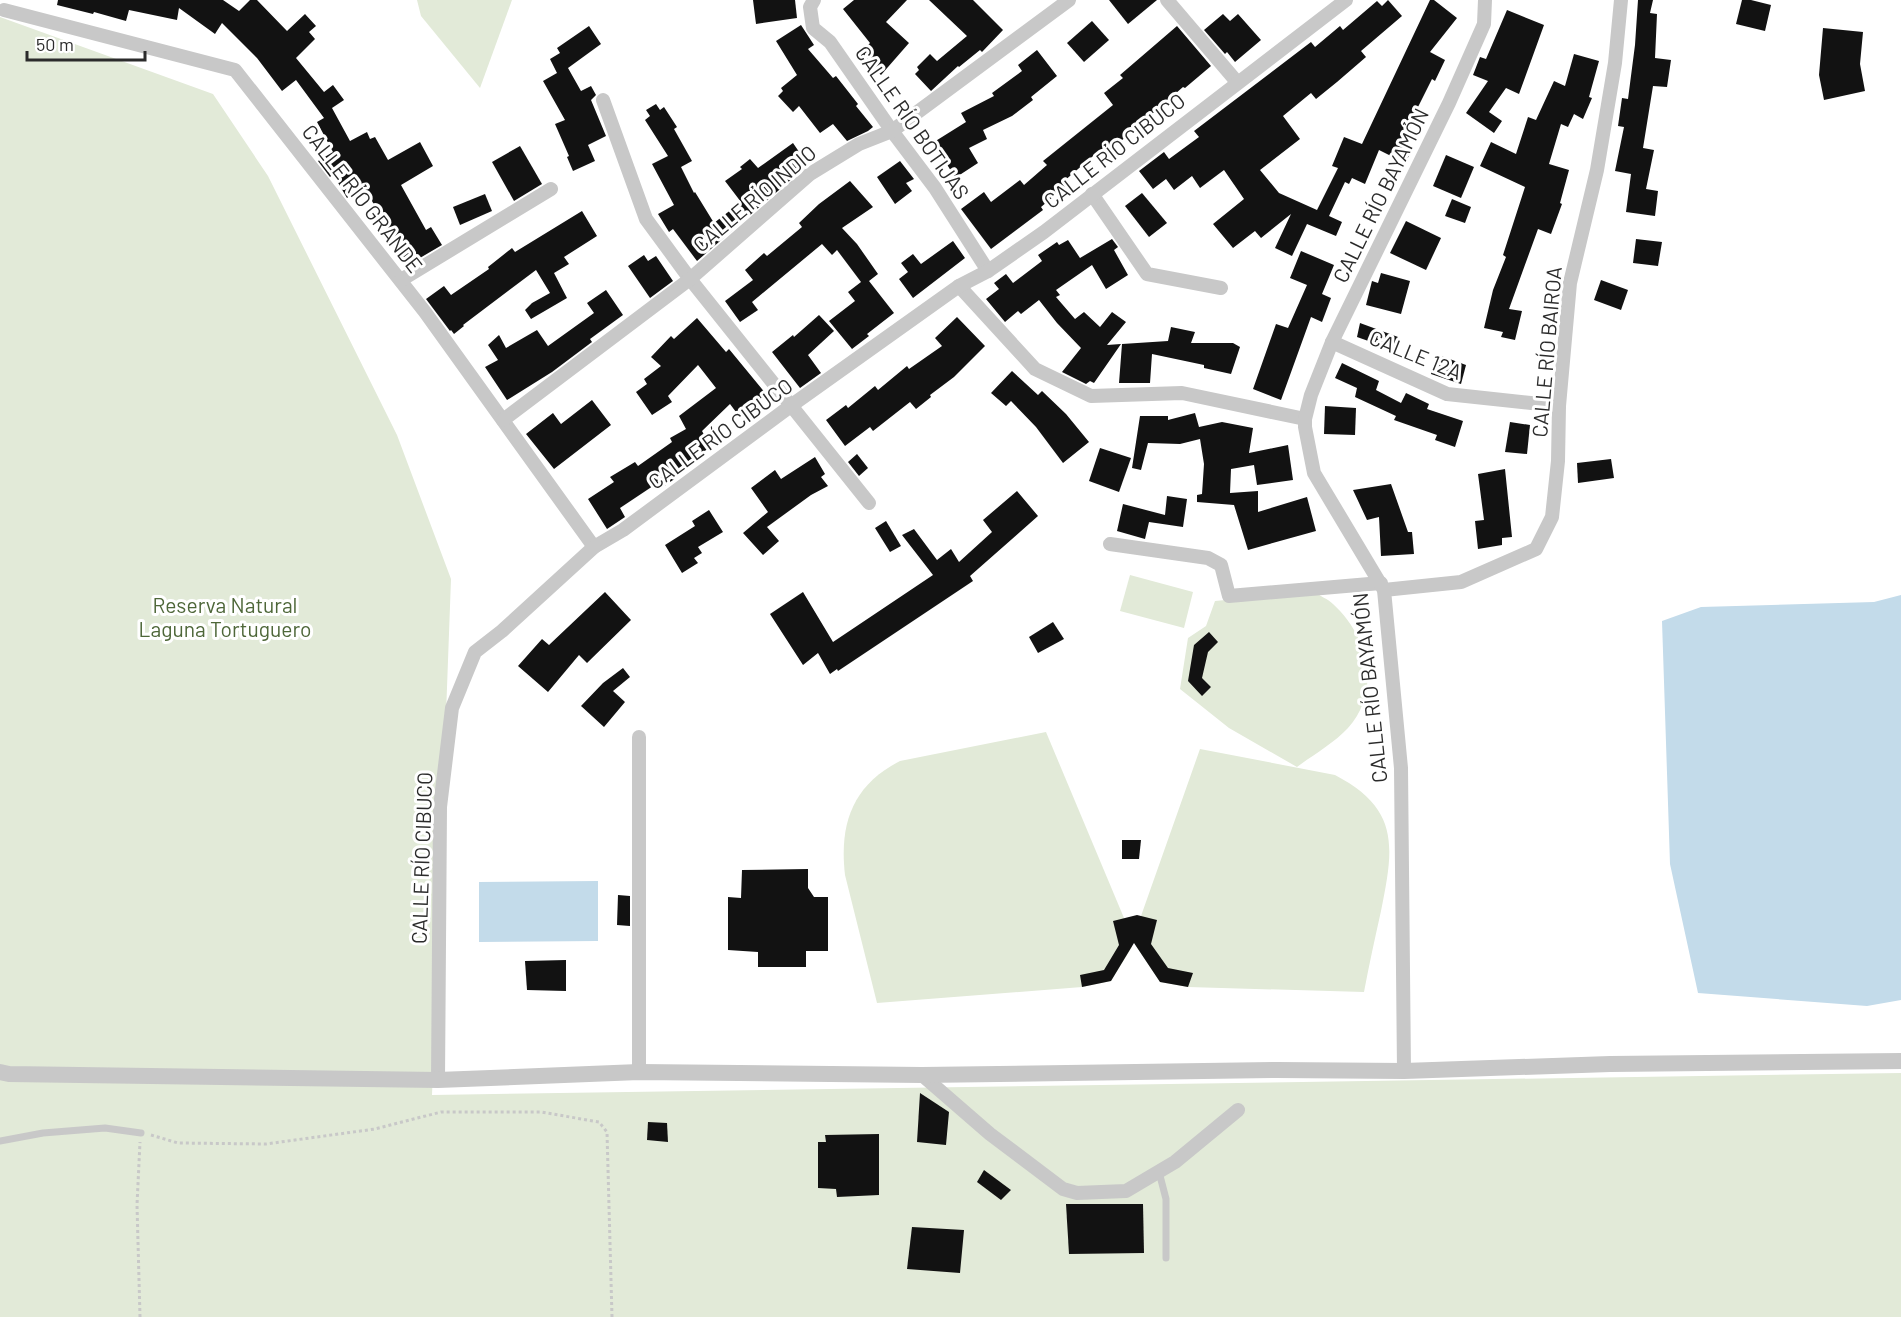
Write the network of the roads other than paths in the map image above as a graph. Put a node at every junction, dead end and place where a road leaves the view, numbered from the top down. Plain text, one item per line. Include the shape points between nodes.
1 (814, 0) edge
2 (1068, 0) edge
3 (1167, 0) edge
4 (1346, 0) edge
5 (1485, 0) edge
6 (1622, 0) edge
7 (4, 10) dead end
8 (1238, 82) junction
9 (603, 100) dead end
10 (892, 131) junction
11 (551, 189) dead end
12 (1092, 194) junction
13 (988, 271) junction
14 (690, 279) junction
15 (401, 280) junction
16 (959, 286) junction
17 (1221, 288) dead end
18 (1332, 342) junction
19 (792, 405) junction
20 (1558, 406) junction
21 (1305, 419) junction
22 (503, 420) junction
23 (869, 503) dead end
24 (1110, 544) dead end
25 (594, 548) junction
26 (1382, 587) junction
27 (639, 737) dead end
28 (1901, 1061) edge
29 (1404, 1071) junction
30 (0, 1072) edge
31 (639, 1072) junction
32 (922, 1075) junction
33 (438, 1080) junction
34 (1238, 1110) dead end
35 (141, 1133) road end
36 (0, 1141) edge
37 (1159, 1172) junction
38 (1166, 1258) dead end

1 - 10 street, CALLE RÍO BOTIJAS via 810,7 813,28 830,42
2 - 10 street, CALLE RÍO INDIO
3 - 8 street
4 - 8 street, CALLE RÍO CIBUCO
5 - 18 street, CALLE RÍO BAYAMÓN via 1484,24
6 - 20 street, CALLE RÍO BAIROA via 1597,170 1570,283
7 - 15 street, CALLE RÍO GRANDE via 235,70
8 - 12 street, CALLE RÍO CIBUCO
9 - 14 street via 646,219
10 - 13 street, CALLE RÍO BOTIJAS via 935,188
10 - 14 street, CALLE RÍO INDIO via 859,144 810,174
11 - 15 street
12 - 13 street, CALLE RÍO CIBUCO
12 - 17 street via 1147,274
13 - 16 street, CALLE RÍO CIBUCO
14 - 19 street
14 - 22 street, CALLE RÍO INDIO
15 - 22 street, CALLE RÍO GRANDE
16 - 19 street, CALLE RÍO CIBUCO
16 - 21 street via 1035,369 1091,396 1182,393
18 - 20 street, CALLE 12A via 1447,394
18 - 21 street, CALLE RÍO BAYAMÓN
19 - 23 street
19 - 25 street, CALLE RÍO CIBUCO
20 - 26 street, CALLE RÍO BAIROA via 1552,518 1536,549 1461,582
21 - 26 street, CALLE RÍO BAYAMÓN via 1314,473
22 - 25 street, CALLE RÍO GRANDE
24 - 26 street, CALLE RÍO BAIROA via 1208,558 1221,566 1229,596
25 - 33 street, CALLE RÍO CIBUCO via 475,652 452,708 440,807
26 - 29 street, CALLE RÍO BAYAMÓN via 1401,768
27 - 31 street
28 - 29 street
29 - 32 street
30 - 33 street
31 - 32 street
31 - 33 street
32 - 37 street via 990,1134 1063,1189 1077,1193 1126,1191
34 - 37 street
35 - 36 lane via 105,1128
37 - 38 lane via 1166,1199

